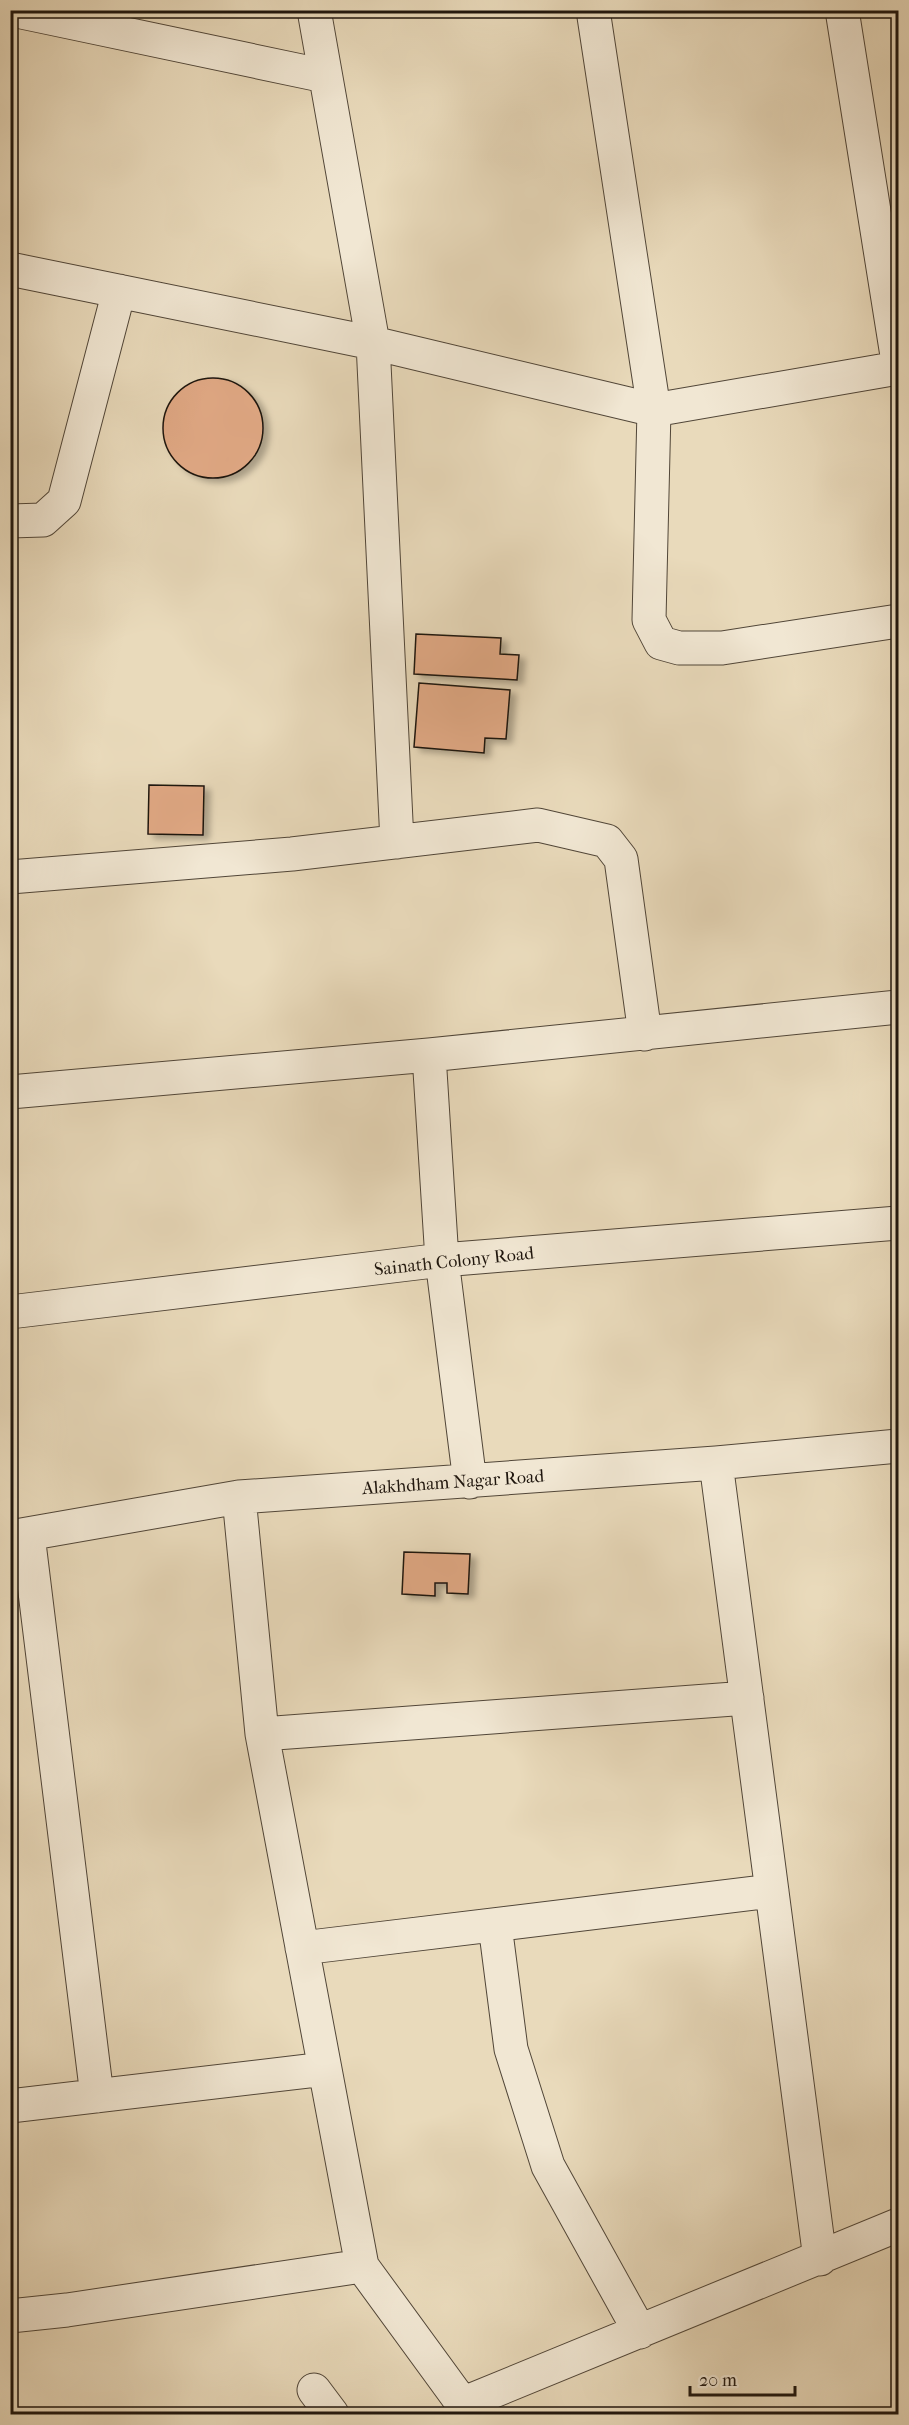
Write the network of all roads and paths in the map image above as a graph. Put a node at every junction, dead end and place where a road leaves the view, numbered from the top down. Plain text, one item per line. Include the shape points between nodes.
1 (12, 10) edge
2 (314, 10) edge
3 (592, 10) edge
4 (842, 10) edge
5 (116, 21) edge
6 (326, 76) junction
7 (10, 269) edge
8 (119, 291) junction
9 (373, 343) junction
10 (898, 362) edge
11 (898, 368) edge
12 (654, 410) junction
13 (10, 521) edge
14 (898, 621) edge
15 (397, 842) junction
16 (10, 878) edge
17 (898, 1007) edge
18 (645, 1034) junction
19 (429, 1055) junction
20 (10, 1092) edge
21 (898, 1222) edge
22 (442, 1260) junction
23 (10, 1312) edge
24 (898, 1446) edge
25 (716, 1463) junction
26 (470, 1482) junction
27 (238, 1497) junction
28 (19, 1536) edge
29 (747, 1698) junction
30 (262, 1734) junction
31 (772, 1891) junction
32 (495, 1925) junction
33 (302, 1948) junction
34 (325, 2070) junction
35 (97, 2096) junction
36 (10, 2106) edge
37 (898, 2225) edge
38 (820, 2259) junction
39 (362, 2266) junction
40 (10, 2316) edge
41 (640, 2332) junction
42 (466, 2409) edge

1 - 5 street
2 - 6 street
3 - 12 street
4 - 10 street
5 - 6 street
6 - 9 street
7 - 8 street
8 - 9 street
8 - 13 street via 64,501 43,520
9 - 12 street
9 - 15 street
11 - 12 street
12 - 14 street via 649,620 661,643 679,648 722,648
15 - 16 street
15 - 18 street via 538,825 607,841 621,859
17 - 18 street
18 - 19 street
19 - 20 street
19 - 22 street
21 - 22 street, Sainath Colony Road
22 - 23 street, Sainath Colony Road
22 - 26 street
24 - 25 street, Alakhdham Nagar Road
25 - 26 street, Alakhdham Nagar Road
25 - 29 street
26 - 27 street, Alakhdham Nagar Road
27 - 28 street, Alakhdham Nagar Road
27 - 30 street
28 - 35 street
29 - 30 street
29 - 31 street
30 - 33 street
31 - 32 street
31 - 38 street
32 - 33 street
32 - 41 street via 511,2049 548,2166
33 - 34 street
34 - 35 street
34 - 39 street
35 - 36 street
37 - 38 street
38 - 41 street
39 - 40 street
39 - 42 street
41 - 42 street

